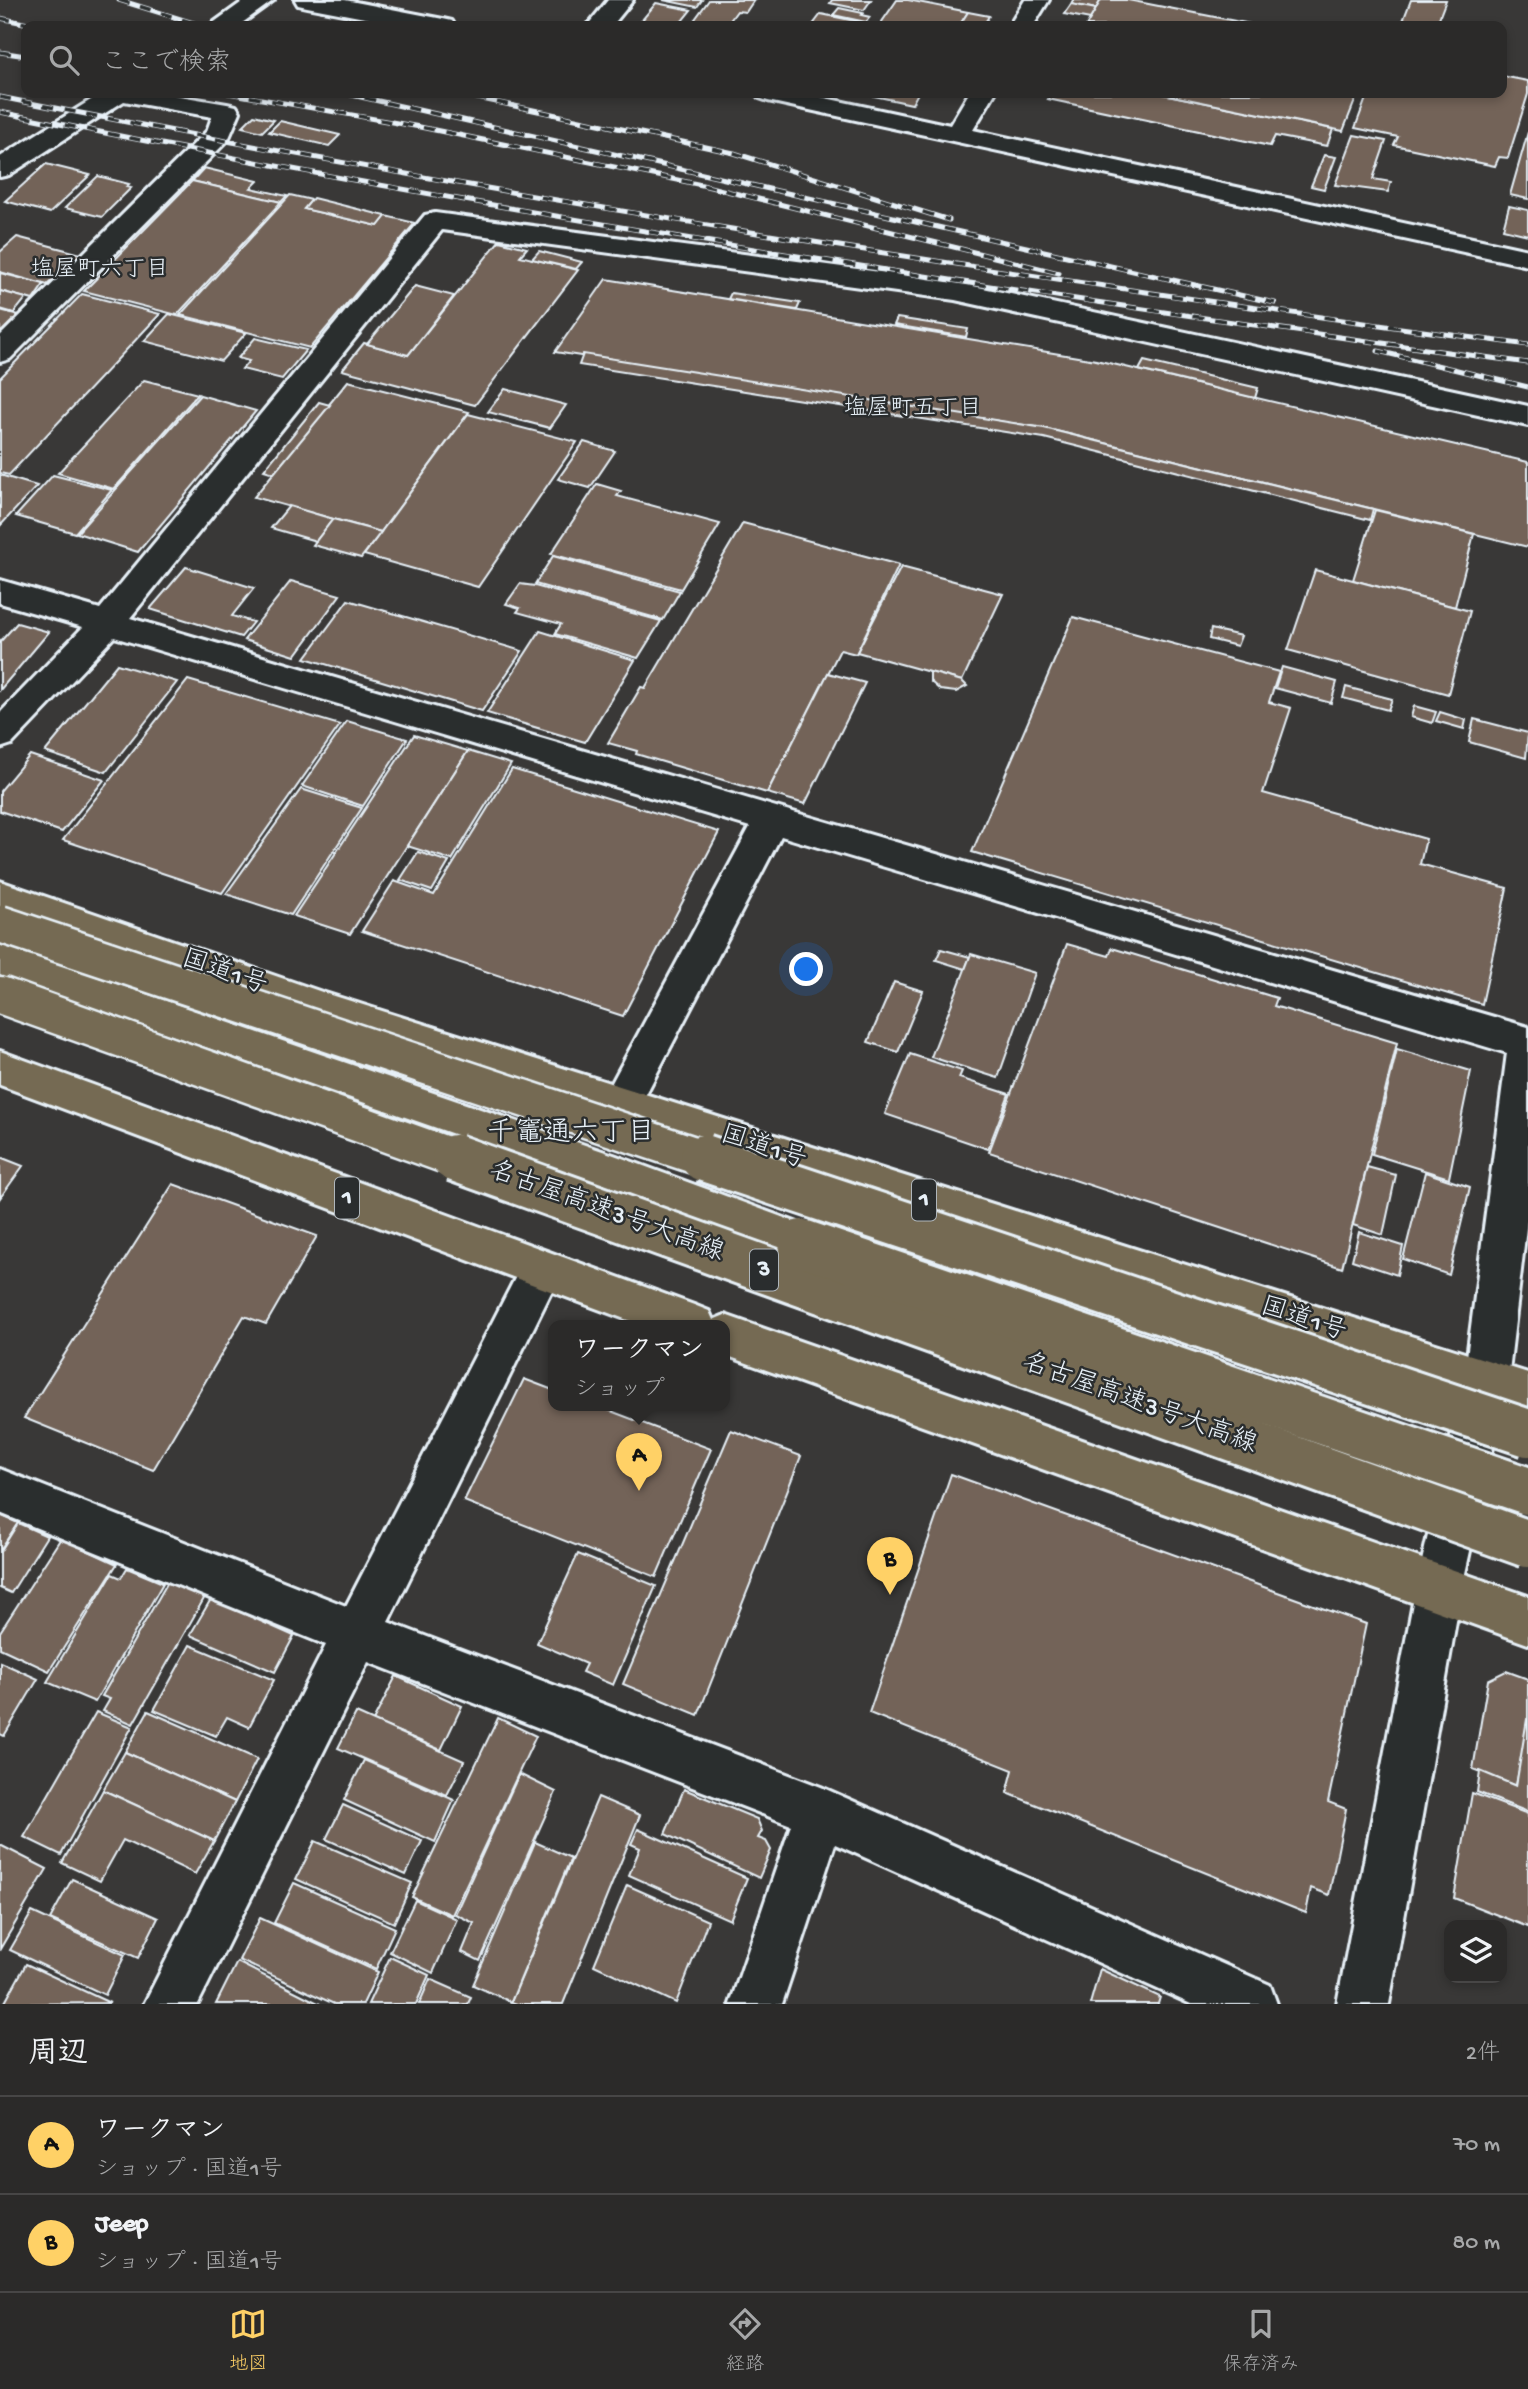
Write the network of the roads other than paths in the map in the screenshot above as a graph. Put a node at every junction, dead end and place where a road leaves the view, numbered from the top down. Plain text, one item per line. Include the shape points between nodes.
1 (262, 0) edge
2 (307, 0) edge
3 (621, 0) edge
4 (1037, 0) edge
5 (229, 21) edge
6 (417, 21) edge
7 (602, 21) edge
8 (1024, 21) edge
9 (111, 98) edge
10 (149, 98) edge
11 (792, 98) edge
12 (979, 98) edge
13 (958, 133) junction
14 (0, 169) edge
15 (1528, 258) edge
16 (0, 353) edge
17 (1528, 416) edge
18 (0, 592) edge
19 (106, 624) junction
20 (0, 735) edge
21 (771, 820) junction
22 (0, 896) edge
23 (0, 924) edge
24 (0, 959) edge
25 (0, 995) edge
26 (1528, 1044) edge
27 (0, 1068) edge
28 (621, 1104) junction
29 (541, 1270) junction
30 (681, 1320) edge
31 (730, 1337) edge
32 (1507, 1387) edge
33 (1528, 1433) edge
34 (0, 1491) edge
35 (1528, 1491) edge
36 (1528, 1544) edge
37 (1439, 1587) junction
38 (1528, 1620) edge
39 (355, 1633) junction
40 (821, 1812) junction
41 (170, 2004) edge
42 (756, 2004) edge
43 (1251, 2004) edge
44 (1363, 2004) edge

1 - 5 street
2 - 6 street
3 - 7 street
4 - 8 street
9 - 14 street
10 - 16 street via 227,111 219,134
11 - 13 street
12 - 13 street
13 - 15 street
17 - 19 street via 955,291 435,221
18 - 19 street
19 - 20 street
19 - 21 street
21 - 26 street
21 - 28 street
22 - 28 highway, 国道1号 / 1 via 320,1007
23 - 33 highway, bridge
24 - 35 highway, bridge via 802,1243
25 - 36 highway, 名古屋高速3号大高線 / 3, bridge
26 - 32 street
27 - 29 highway, 1
28 - 32 highway, 国道1号 / 1
29 - 30 highway, 1
29 - 39 street
31 - 37 highway
32 - 37 street
34 - 39 street
37 - 38 highway
37 - 44 street
39 - 40 street
39 - 41 street
40 - 42 street
40 - 43 street

